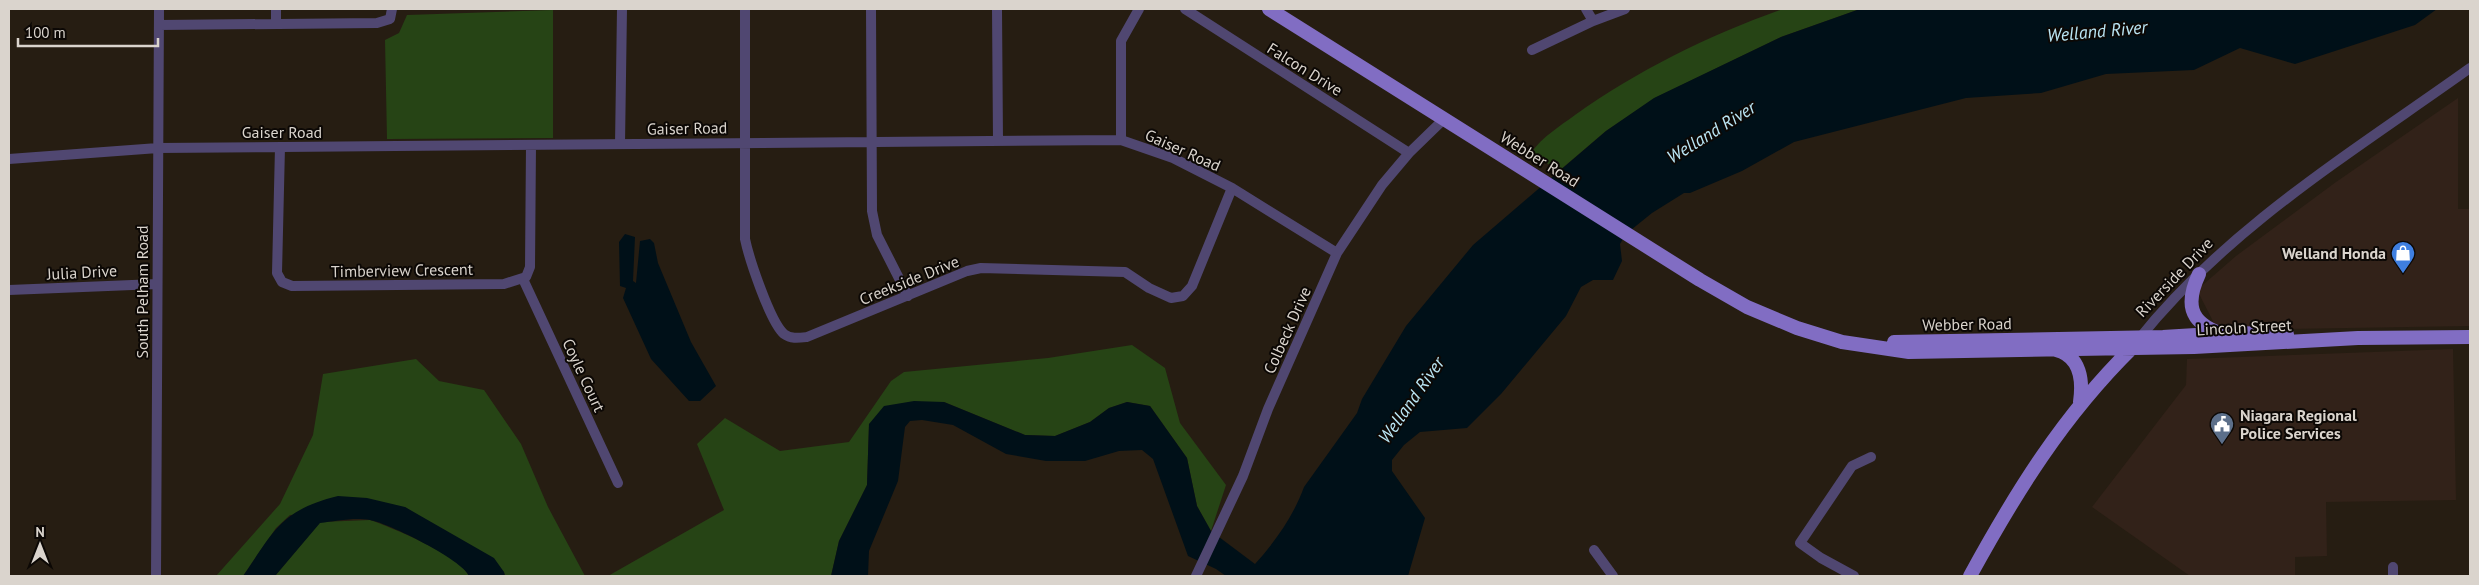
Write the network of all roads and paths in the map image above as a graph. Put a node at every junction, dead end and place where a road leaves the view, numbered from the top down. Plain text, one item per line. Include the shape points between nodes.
1 (159, 9) edge
2 (276, 9) edge
3 (392, 9) edge
4 (622, 9) edge
5 (746, 9) edge
6 (871, 9) edge
7 (997, 9) edge
8 (1139, 9) edge
9 (1185, 9) edge
10 (1269, 9) edge
11 (1586, 9) edge
12 (1625, 9) edge
13 (1592, 21) junction
14 (276, 24) junction
15 (159, 25) junction
16 (1532, 50) dead end
17 (2470, 68) edge
18 (1444, 119) junction
19 (1122, 140) junction
20 (998, 141) junction
21 (873, 142) junction
22 (745, 143) junction
23 (620, 144) junction
24 (531, 145) junction
25 (280, 147) junction
26 (158, 148) junction
27 (1410, 153) junction
28 (9, 159) edge
29 (1232, 188) junction
30 (1337, 253) junction
31 (2199, 274) junction
32 (523, 279) junction
33 (158, 284) junction
34 (9, 290) edge
35 (908, 296) junction
36 (1797, 328) junction
37 (2229, 333) junction
38 (2470, 337) edge
39 (2358, 338) junction
40 (2136, 343) junction
41 (2052, 350) junction
42 (2080, 402) junction
43 (1871, 457) dead end
44 (618, 483) dead end
45 (1594, 550) dead end
46 (1198, 573) edge
47 (156, 576) edge
48 (1613, 576) edge
49 (1854, 576) edge
50 (1970, 576) edge

1 - 15 street, South Pelham Road
2 - 14 street
3 - 14 street via 390,19 377,23
4 - 23 street
5 - 22 street
6 - 21 street
7 - 20 street
8 - 19 street via 1121,42
9 - 27 street, Falcon Drive
10 - 18 main road, Webber Road
11 - 13 street
12 - 13 street
13 - 16 street
14 - 15 street
15 - 26 street, South Pelham Road
17 - 31 street, Riverside Drive via 2265,215
18 - 27 street, Colbeck Drive
18 - 36 main road, Webber Road via 1747,307
19 - 20 street, Gaiser Road
19 - 29 street, Gaiser Road via 1173,158
20 - 21 street, Gaiser Road
21 - 22 street, Gaiser Road
21 - 35 street via 874,224
22 - 23 street, Gaiser Road
22 - 35 street, Creekside Drive via 745,239 776,326 782,332 797,338 807,337
23 - 24 street, Gaiser Road
24 - 25 street, Gaiser Road
24 - 32 street via 530,267
25 - 26 street, Gaiser Road
25 - 32 street, Timberview Crescent via 277,273 282,282 292,286 504,284
26 - 28 street, Gaiser Road
26 - 33 street, South Pelham Road
27 - 30 street, Colbeck Drive via 1382,185
29 - 30 street, Gaiser Road
29 - 35 street, Creekside Drive via 1192,286 1183,296 1171,298 1125,272 981,268
30 - 46 street, Colbeck Drive
31 - 37 main road via 2190,294 2193,311 2199,321 2210,329
31 - 40 street, Riverside Drive
32 - 44 street, Coyle Court
33 - 34 street, Julia Drive
33 - 47 street, South Pelham Road
36 - 40 main road, Webber Road via 1842,337 1901,342
36 - 41 main road, Webber Road via 1842,342 1902,351
37 - 39 main road, Lincoln Street
37 - 40 main road, Lincoln Street
38 - 39 main road, Lincoln Street
39 - 40 main road, Lincoln Street via 2194,347
40 - 41 main road, Webber Road
40 - 42 main road, Riverside Drive
41 - 42 main road via 2067,355 2078,367 2082,380
42 - 50 main road, Riverside Drive via 2045,450
43 - 49 street via 1852,466 1800,543
45 - 48 street

